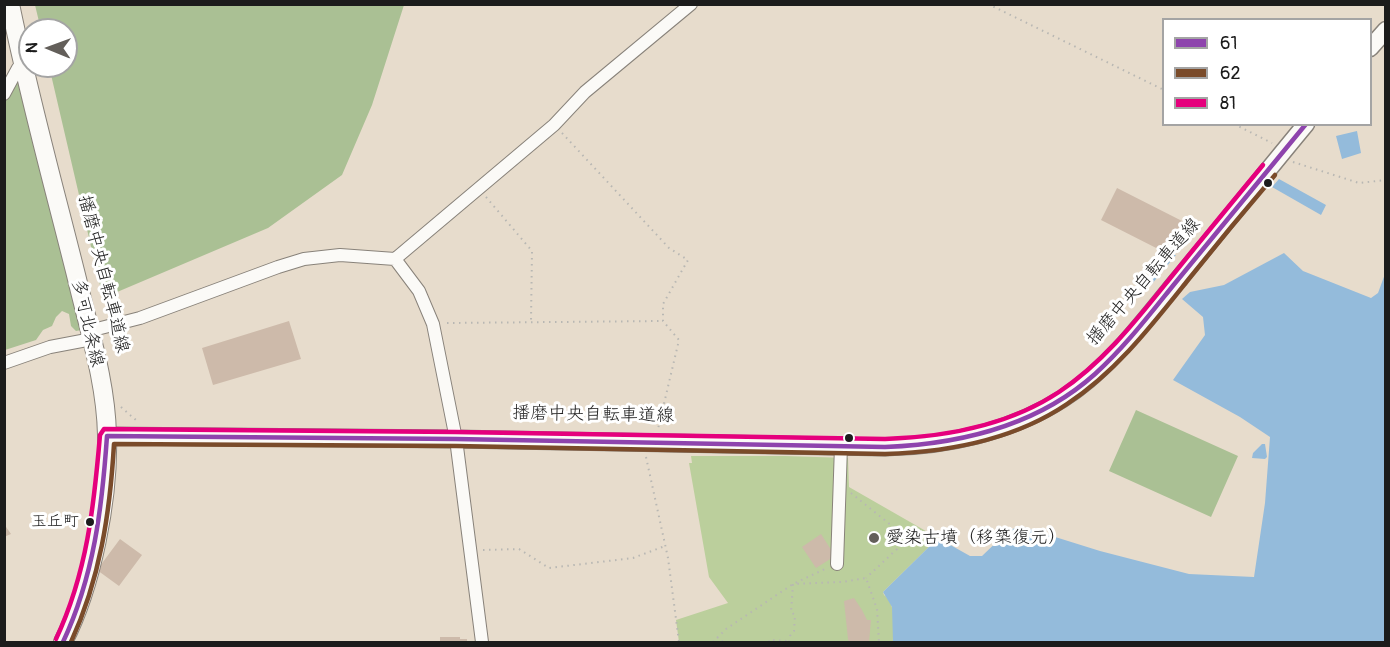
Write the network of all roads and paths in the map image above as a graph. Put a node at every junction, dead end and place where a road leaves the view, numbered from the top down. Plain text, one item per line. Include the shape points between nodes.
1 (10, 4) edge
2 (691, 4) edge
3 (988, 4) edge
4 (1386, 30) edge
5 (18, 43) edge
6 (1372, 47) edge
7 (18, 68) edge
8 (26, 78) edge
9 (1162, 89) edge
10 (4, 94) edge
11 (554, 125) junction
12 (1237, 126) edge
13 (1304, 126) edge
14 (1282, 153) junction
15 (1386, 180) edge
16 (478, 188) junction
17 (396, 259) junction
18 (531, 321) junction
19 (663, 321) junction
20 (433, 324) junction
21 (91, 335) junction
22 (4, 363) edge
23 (117, 403) dead end
24 (138, 422) dead end
25 (654, 435) junction
26 (107, 436) junction
27 (456, 439) junction
28 (841, 446) junction
29 (839, 485) junction
30 (665, 546) junction
31 (471, 550) junction
32 (837, 564) joint
33 (866, 578) junction
34 (793, 584) junction
35 (717, 638) junction
36 (63, 642) edge
37 (482, 642) edge
38 (679, 642) edge
39 (713, 642) edge
40 (723, 642) edge
41 (769, 642) edge
42 (789, 642) edge
43 (879, 642) edge

1 - 5 main road, 多可北条線
2 - 11 street via 585,92
3 - 9 path
4 - 6 street
7 - 10 street
8 - 21 main road, 多可北条線
11 - 16 street
11 - 19 path via 669,248 688,260 663,304
12 - 14 path
13 - 14 street
14 - 15 path via 1320,172 1359,183
14 - 28 street via 1121,347 1063,398 993,430 951,441 910,447
16 - 17 street
16 - 18 path via 532,251
17 - 20 street via 419,291
17 - 21 street via 340,255 304,259
18 - 19 path
18 - 20 path
19 - 25 path via 679,340
20 - 27 street
21 - 22 street
21 - 26 main road, 多可北条線 via 102,385
23 - 24 path
25 - 27 street
25 - 28 street
25 - 30 path
26 - 27 street
26 - 36 main road, 多可北条線 via 95,549
27 - 31 street
28 - 29 street
29 - 32 street
29 - 33 path via 897,530 897,549
30 - 31 path via 633,558 549,568 519,549
30 - 38 path
31 - 37 street
32 - 34 path
33 - 34 path
33 - 43 path via 877,609
34 - 35 path
34 - 42 path via 794,631
35 - 39 path
35 - 40 path
41 - 42 path

